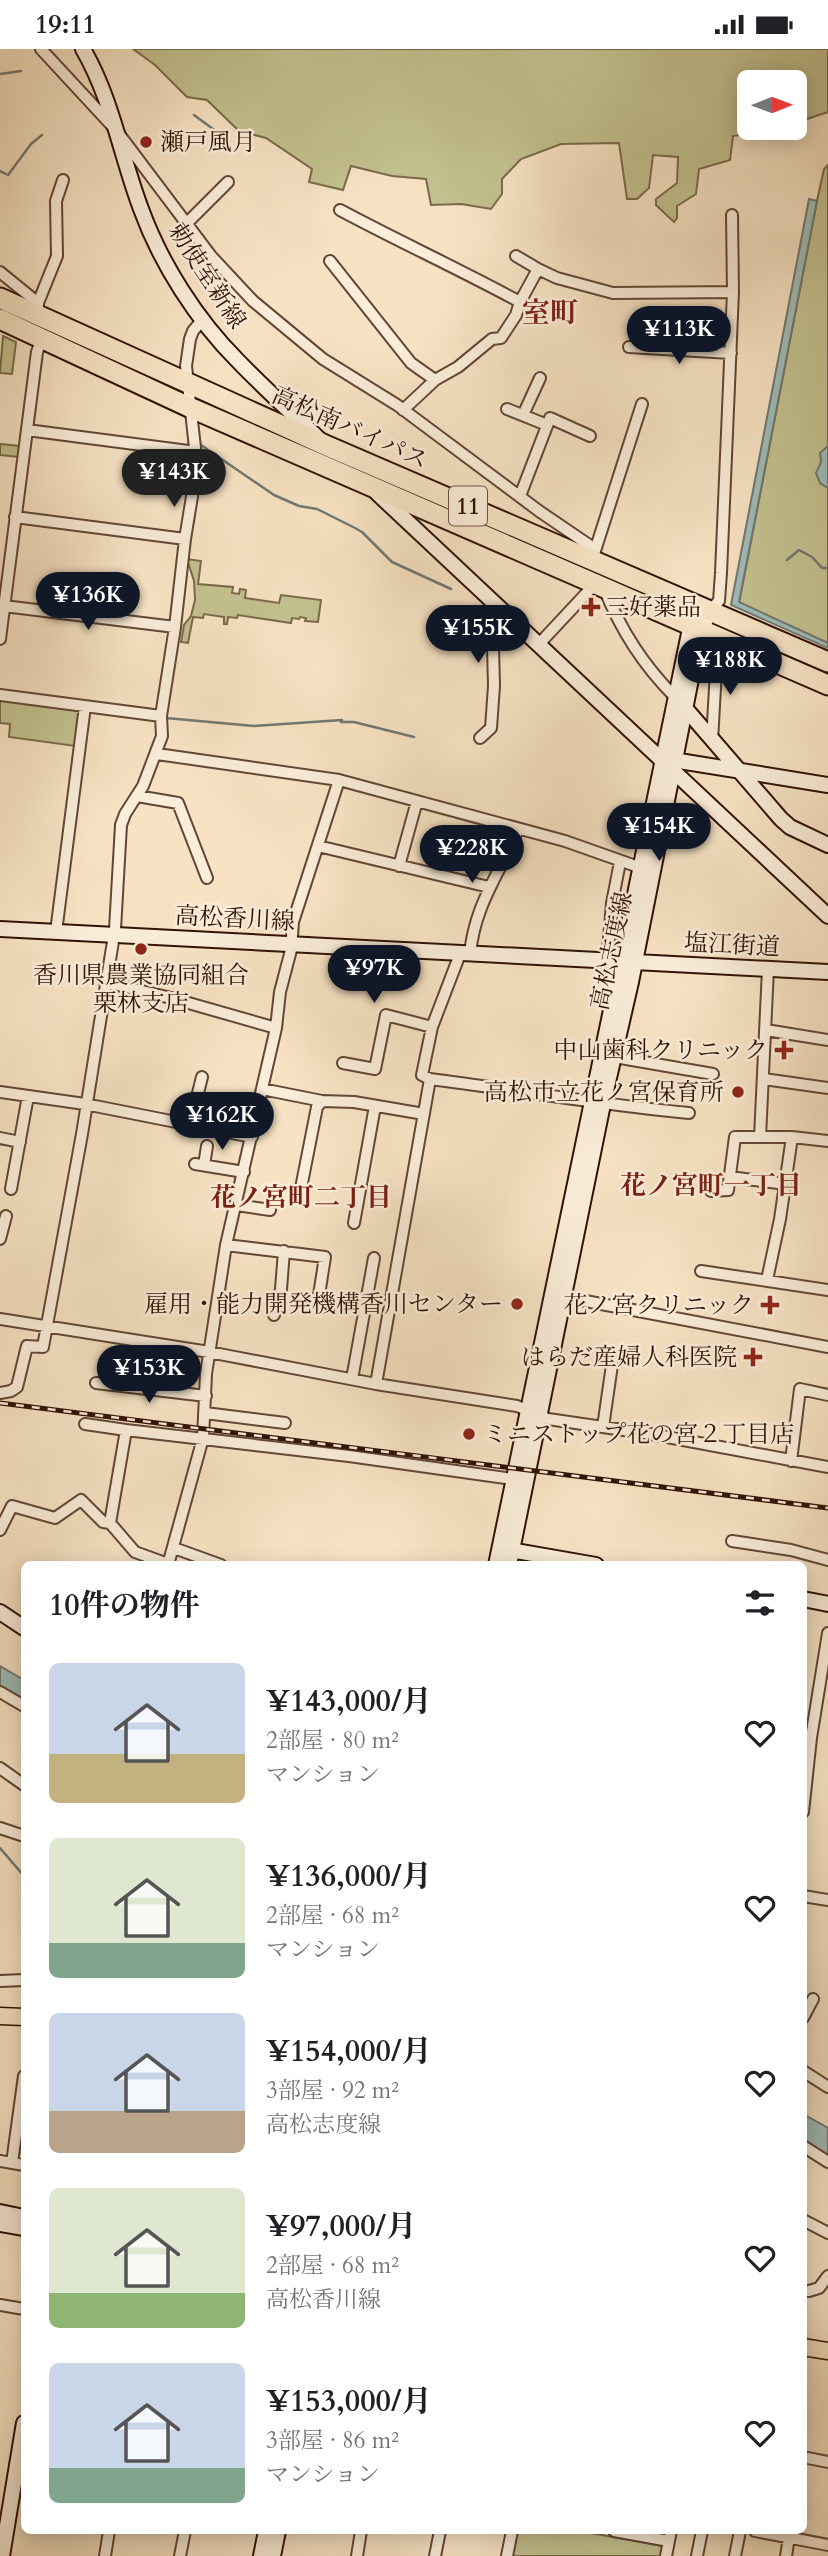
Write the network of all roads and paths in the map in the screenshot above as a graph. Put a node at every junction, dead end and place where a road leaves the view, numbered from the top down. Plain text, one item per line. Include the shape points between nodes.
1 (41, 49) edge
2 (83, 49) edge
3 (117, 130) junction
4 (63, 180) dead end
5 (228, 182) dead end
6 (340, 210) dead end
7 (733, 215) dead end
8 (187, 223) junction
9 (516, 256) dead end
10 (330, 261) dead end
11 (538, 269) junction
12 (0, 272) edge
13 (733, 292) junction
14 (0, 298) edge
15 (520, 302) junction
16 (39, 309) junction
17 (0, 319) edge
18 (203, 319) junction
19 (42, 338) junction
20 (629, 347) dead end
21 (731, 353) junction
22 (540, 378) dead end
23 (435, 380) junction
24 (187, 383) junction
25 (642, 404) dead end
26 (189, 407) junction
27 (403, 409) junction
28 (507, 409) dead end
29 (523, 415) junction
30 (547, 425) junction
31 (27, 430) junction
32 (590, 436) dead end
33 (325, 445) junction
34 (196, 452) junction
35 (364, 481) junction
36 (520, 496) junction
37 (15, 517) junction
38 (0, 529) edge
39 (14, 531) junction
40 (185, 538) junction
41 (593, 559) junction
42 (599, 585) junction
43 (4, 606) junction
44 (693, 616) junction
45 (516, 622) junction
46 (175, 627) junction
47 (0, 639) edge
48 (539, 644) junction
49 (717, 652) dead end
50 (828, 662) edge
51 (828, 685) edge
52 (0, 695) edge
53 (680, 703) junction
54 (85, 706) junction
55 (161, 716) junction
56 (480, 738) dead end
57 (712, 741) junction
58 (157, 754) junction
59 (670, 762) junction
60 (735, 768) junction
61 (338, 780) junction
62 (828, 785) edge
63 (138, 796) junction
64 (418, 801) junction
65 (518, 829) junction
66 (828, 845) edge
67 (318, 846) junction
68 (620, 862) junction
69 (399, 866) junction
70 (646, 870) junction
71 (207, 878) dead end
72 (489, 887) junction
73 (828, 916) edge
74 (0, 929) edge
75 (56, 932) junction
76 (114, 935) junction
77 (292, 945) junction
78 (465, 954) junction
79 (621, 962) junction
80 (768, 969) junction
81 (828, 972) edge
82 (105, 982) junction
83 (432, 1027) junction
84 (276, 1028) junction
85 (766, 1030) junction
86 (828, 1040) edge
87 (607, 1056) junction
88 (343, 1063) dead end
89 (713, 1074) dead end
90 (202, 1077) dead end
91 (430, 1079) junction
92 (764, 1079) junction
93 (828, 1088) edge
94 (262, 1089) junction
95 (0, 1092) edge
96 (28, 1096) junction
97 (322, 1101) junction
98 (597, 1103) junction
99 (85, 1104) junction
100 (376, 1106) junction
101 (689, 1113) dead end
102 (424, 1114) junction
103 (190, 1125) junction
104 (252, 1137) junction
105 (760, 1137) junction
106 (792, 1137) junction
107 (0, 1138) edge
108 (828, 1141) edge
109 (20, 1142) junction
110 (207, 1146) dead end
111 (244, 1172) junction
112 (729, 1177) junction
113 (786, 1184) junction
114 (301, 1188) dead end
115 (11, 1189) dead end
116 (711, 1191) dead end
117 (237, 1205) junction
118 (270, 1210) dead end
119 (6, 1216) dead end
120 (354, 1223) dead end
121 (0, 1239) edge
122 (226, 1245) junction
123 (284, 1251) junction
124 (374, 1258) dead end
125 (701, 1271) dead end
126 (767, 1280) junction
127 (828, 1290) edge
128 (318, 1295) dead end
129 (558, 1296) junction
130 (274, 1315) dead end
131 (0, 1319) edge
132 (47, 1326) junction
133 (828, 1347) edge
134 (209, 1352) junction
135 (613, 1358) dead end
136 (352, 1379) junction
137 (96, 1383) dead end
138 (376, 1384) junction
139 (0, 1393) edge
140 (828, 1395) edge
141 (206, 1396) junction
142 (533, 1411) junction
143 (205, 1413) junction
144 (285, 1423) dead end
145 (85, 1424) dead end
146 (603, 1427) junction
147 (126, 1430) junction
148 (203, 1438) junction
149 (791, 1461) junction
150 (828, 1467) edge
151 (513, 1479) junction
152 (0, 1500) edge
153 (12, 1506) junction
154 (110, 1523) junction
155 (0, 1530) edge
156 (732, 1541) dead end
157 (174, 1549) junction
158 (507, 1554) edge
159 (828, 1560) edge
160 (160, 1561) edge
161 (169, 1561) edge
162 (209, 1561) edge
163 (564, 1561) edge
164 (807, 1600) edge
165 (828, 1604) edge
166 (0, 1612) edge
167 (21, 1626) edge
168 (828, 1633) edge
169 (0, 1692) edge
170 (21, 1704) edge
171 (0, 1768) edge
172 (807, 1775) edge
173 (21, 1783) edge
174 (0, 1828) edge
175 (21, 1835) edge
176 (807, 1897) edge
177 (828, 1900) edge
178 (21, 1979) edge
179 (0, 1981) edge
180 (813, 1999) dead end
181 (807, 2010) edge
182 (0, 2016) edge
183 (21, 2017) edge
184 (807, 2074) edge
185 (828, 2087) edge
186 (21, 2098) edge
187 (807, 2149) edge
188 (0, 2161) edge
189 (828, 2162) edge
190 (12, 2163) junction
191 (21, 2164) edge
192 (0, 2213) edge
193 (21, 2216) edge
194 (807, 2222) edge
195 (0, 2224) edge
196 (21, 2228) edge
197 (828, 2232) edge
198 (828, 2276) edge
199 (809, 2291) dead end
200 (0, 2305) edge
201 (21, 2308) edge
202 (807, 2348) edge
203 (828, 2351) edge
204 (21, 2437) edge
205 (807, 2459) edge
206 (828, 2462) edge
207 (5, 2512) edge
208 (109, 2534) edge
209 (184, 2534) edge
210 (265, 2534) edge
211 (277, 2534) edge
212 (361, 2534) edge
213 (439, 2534) edge
214 (511, 2534) edge
215 (648, 2534) edge
216 (701, 2534) edge
217 (739, 2534) edge
218 (772, 2534) edge
219 (670, 2536) edge
220 (789, 2537) junction
221 (828, 2545) edge
222 (2, 2556) edge
223 (105, 2556) edge
224 (180, 2556) edge
225 (261, 2556) edge
226 (273, 2556) edge
227 (357, 2556) edge
228 (435, 2556) edge
229 (507, 2556) edge
230 (666, 2556) edge
231 (697, 2556) edge
232 (735, 2556) edge
233 (786, 2556) edge

1 - 3 street
2 - 3 main road, 勅使室新線
3 - 8 street
3 - 18 main road, 勅使室新線 via 151,234
4 - 16 street via 56,201 57,256
5 - 8 street
6 - 15 street
7 - 13 street
8 - 27 street via 225,274 253,301 323,359
9 - 11 street
10 - 23 street via 411,363
11 - 13 street via 613,293
11 - 15 street
12 - 16 street
13 - 21 street
14 - 16 highway, 高松南バイパス / 11
15 - 23 street via 501,338 492,339
16 - 24 highway, 高松南バイパス / 11
17 - 19 highway, 高松南バイパス / 11
18 - 24 street via 190,339
18 - 33 main road, 勅使室新線 via 237,361
19 - 26 highway, 高松南バイパス / 11
19 - 31 street
20 - 21 street
21 - 44 street via 719,601
22 - 29 street
23 - 27 street
24 - 26 street
24 - 33 highway, 高松南バイパス / 11
25 - 41 street
26 - 34 street
26 - 35 highway, 高松南バイパス / 11
27 - 36 street
28 - 29 street
29 - 30 street
30 - 32 street via 550,418
30 - 36 street
31 - 34 street
31 - 37 street
33 - 35 main road, 勅使室新線
33 - 41 highway, 高松南バイパス / 11
34 - 40 street
35 - 42 highway, 高松南バイパス / 11
35 - 45 main road, 勅使室新線
36 - 41 street via 589,545
37 - 39 street
37 - 40 street
38 - 39 street
39 - 43 street
40 - 46 street
41 - 44 highway, 高松南バイパス / 11
42 - 44 highway, 高松南バイパス / 11
42 - 48 street
42 - 53 street via 631,642
43 - 46 street
43 - 47 street
44 - 50 highway, 11
44 - 51 highway, 11
44 - 53 main road, 高松志度線
45 - 48 main road, 勅使室新線
45 - 56 street via 493,647 491,728
46 - 55 street
48 - 59 main road, 勅使室新線
49 - 57 street
52 - 54 street
53 - 57 main road
53 - 59 main road, 高松志度線
54 - 55 street
54 - 75 street
55 - 58 street
57 - 60 main road
58 - 61 street
58 - 63 street
59 - 60 main road
59 - 70 main road, 高松志度線
59 - 73 main road, 勅使室新線
60 - 62 main road
60 - 66 main road via 790,827
61 - 64 street
61 - 67 street
63 - 71 street via 178,803 178,817 206,863
63 - 76 street via 121,825
64 - 65 street
64 - 69 street
65 - 68 street
65 - 72 street
67 - 69 street
67 - 77 street via 293,922
68 - 70 street
68 - 79 street via 612,903
69 - 72 street
70 - 79 main road, 高松志度線
72 - 78 street
74 - 75 main road, 高松香川線
75 - 76 main road, 高松香川線
76 - 77 main road, 高松香川線
76 - 82 street
77 - 78 main road, 高松香川線
77 - 84 street
78 - 79 main road, 高松香川線
78 - 83 street
79 - 80 main road, 塩江街道
79 - 87 main road, 高松志度線
80 - 81 main road, 塩江街道
80 - 85 street
82 - 84 street
82 - 99 street
83 - 88 street via 386,1015 375,1069
83 - 91 street via 422,1075
84 - 94 street
85 - 86 street
85 - 92 street
87 - 89 street
87 - 98 main road, 高松志度線
90 - 103 street
91 - 98 street
91 - 102 street
92 - 93 street
92 - 105 street
94 - 97 street
94 - 104 street
95 - 96 street
96 - 99 street
96 - 109 street
97 - 100 street
97 - 114 street
98 - 101 street
98 - 129 main road, 高松志度線
99 - 103 street
99 - 132 street
100 - 102 street
100 - 120 street
102 - 138 street
103 - 104 street
104 - 111 street
105 - 106 street
105 - 112 street via 734,1137
106 - 108 street
106 - 113 street
107 - 109 street
109 - 115 street
110 - 111 street via 199,1164
111 - 117 street
112 - 113 street
112 - 116 street via 728,1190
113 - 126 street
117 - 118 street
117 - 122 street
119 - 121 street
122 - 123 street
122 - 134 street
123 - 128 street via 325,1257
123 - 130 street
124 - 136 street
125 - 126 street
126 - 127 street
129 - 133 street
129 - 142 main road, 高松志度線
131 - 132 street
132 - 134 street
132 - 139 street via 43,1347 27,1346 17,1387
134 - 136 street
134 - 141 street
135 - 146 street
136 - 138 street
137 - 141 street
138 - 142 street
140 - 149 street via 800,1389
141 - 143 street
142 - 146 street via 548,1419
142 - 151 main road, 高松志度線
142 - 158 main road, 高松志度線
143 - 144 street
143 - 148 street
145 - 147 street
146 - 149 street
147 - 148 street
147 - 154 street
148 - 151 street
148 - 157 street
149 - 150 street
151 - 158 main road, 高松志度線
152 - 153 street
153 - 154 street via 55,1518 80,1500
153 - 155 street
154 - 160 street via 135,1552
156 - 159 street
157 - 161 street
157 - 162 street
158 - 163 main road
164 - 165 main road
166 - 167 main road
168 - 172 street
169 - 170 street
171 - 173 street
174 - 175 street
176 - 177 street
178 - 179 street
180 - 181 street
182 - 183 main road
184 - 185 street
186 - 190 street
187 - 189 street
188 - 190 street
190 - 191 street
192 - 193 main road
194 - 197 street
195 - 196 main road
198 - 199 street via 820,2288
200 - 201 street
202 - 203 main road
204 - 207 main road
205 - 206 street
207 - 222 main road
208 - 223 street
209 - 224 street
210 - 225 main road
211 - 226 main road
212 - 227 street
213 - 228 street
214 - 229 street
215 - 219 street
216 - 231 street
217 - 232 street
218 - 220 street
219 - 230 street
220 - 221 street
220 - 233 street

